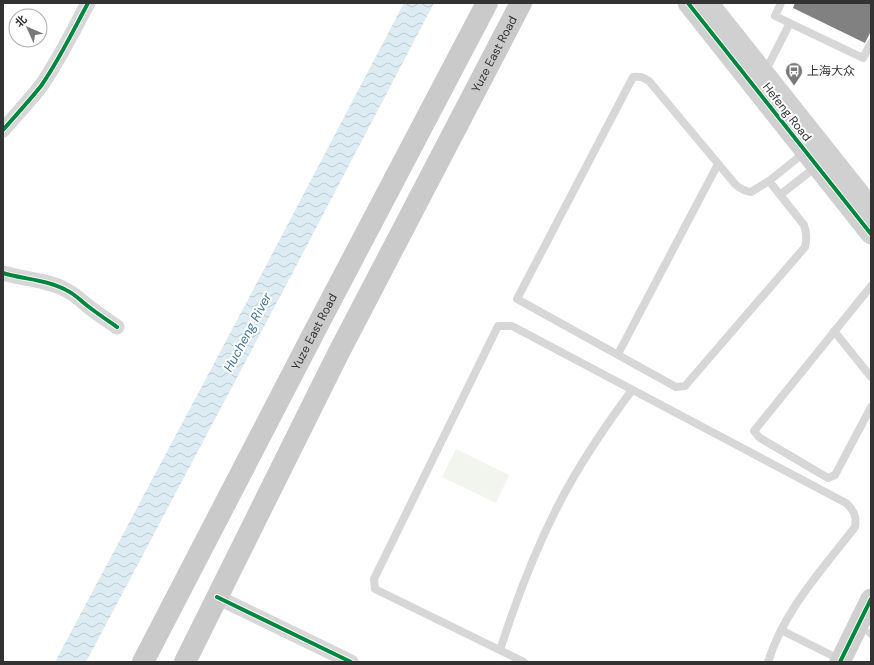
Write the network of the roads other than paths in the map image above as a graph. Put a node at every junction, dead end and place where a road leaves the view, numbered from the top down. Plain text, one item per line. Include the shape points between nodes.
1 (88, 3) edge
2 (487, 3) edge
3 (521, 3) edge
4 (688, 3) edge
5 (708, 3) edge
6 (781, 3) edge
7 (790, 23) junction
8 (871, 43) edge
9 (765, 74) junction
10 (3, 130) edge
11 (811, 159) junction
12 (718, 164) junction
13 (769, 181) junction
14 (780, 195) junction
15 (871, 208) edge
16 (871, 234) edge
17 (3, 273) edge
18 (871, 286) edge
19 (117, 327) dead end
20 (834, 332) junction
21 (618, 354) junction
22 (871, 377) edge
23 (632, 390) junction
24 (871, 408) edge
25 (217, 597) junction
26 (871, 599) edge
27 (781, 630) junction
28 (871, 633) edge
29 (500, 650) junction
30 (845, 661) edge
31 (143, 662) edge
32 (185, 662) edge
33 (351, 662) edge
34 (524, 662) edge
35 (768, 662) edge

1 - 10 street via 41,85
2 - 31 main road, Yuze East Road
3 - 25 main road, Yuze East Road via 338,354
4 - 11 street, Hefeng Road
5 - 9 street, Hefeng Road
6 - 7 lane via 775,16
7 - 8 lane via 863,58
7 - 9 lane
9 - 15 street, Hefeng Road
11 - 13 lane
11 - 14 lane
11 - 16 street, Hefeng Road
12 - 13 lane via 735,184 745,191 751,192
12 - 21 lane
12 - 21 lane via 649,81 638,76 633,77 517,299
13 - 14 lane
14 - 21 lane via 804,225 807,236 805,247 685,386 676,387
17 - 19 street via 58,286 82,300
18 - 20 lane
20 - 22 lane
20 - 24 lane via 754,431 760,438 828,478 835,475
23 - 27 lane via 850,506 855,516 855,527 800,597
23 - 29 lane via 588,454 550,522 522,585
23 - 29 lane via 512,326 498,326 374,579 375,589
25 - 32 main road, Yuze East Road
25 - 33 street
26 - 30 street
27 - 30 lane
27 - 35 lane
28 - 30 street
29 - 34 lane

